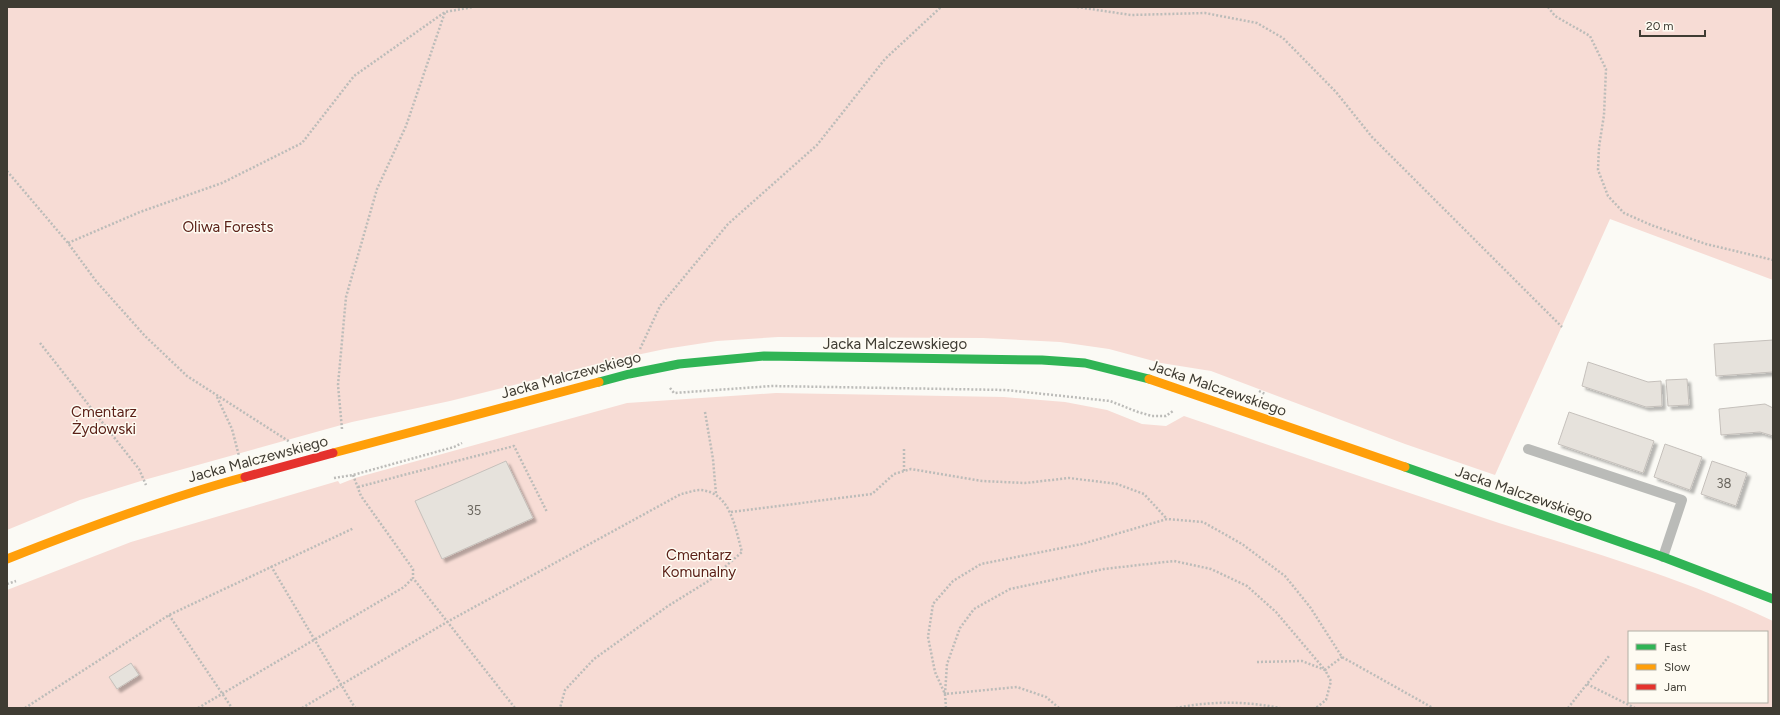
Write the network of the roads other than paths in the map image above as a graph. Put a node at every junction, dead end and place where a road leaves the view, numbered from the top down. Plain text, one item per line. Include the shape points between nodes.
1 (1528, 449) dead end
2 (1663, 558) junction
3 (7, 559) edge
4 (1773, 599) edge

1 - 2 lane via 1682,500
2 - 3 main road, Jacka Malczewskiego via 1216,401 1150,379 1085,363 1034,359 764,356 712,359 629,374 192,491 85,528
2 - 4 main road, Jacka Malczewskiego

